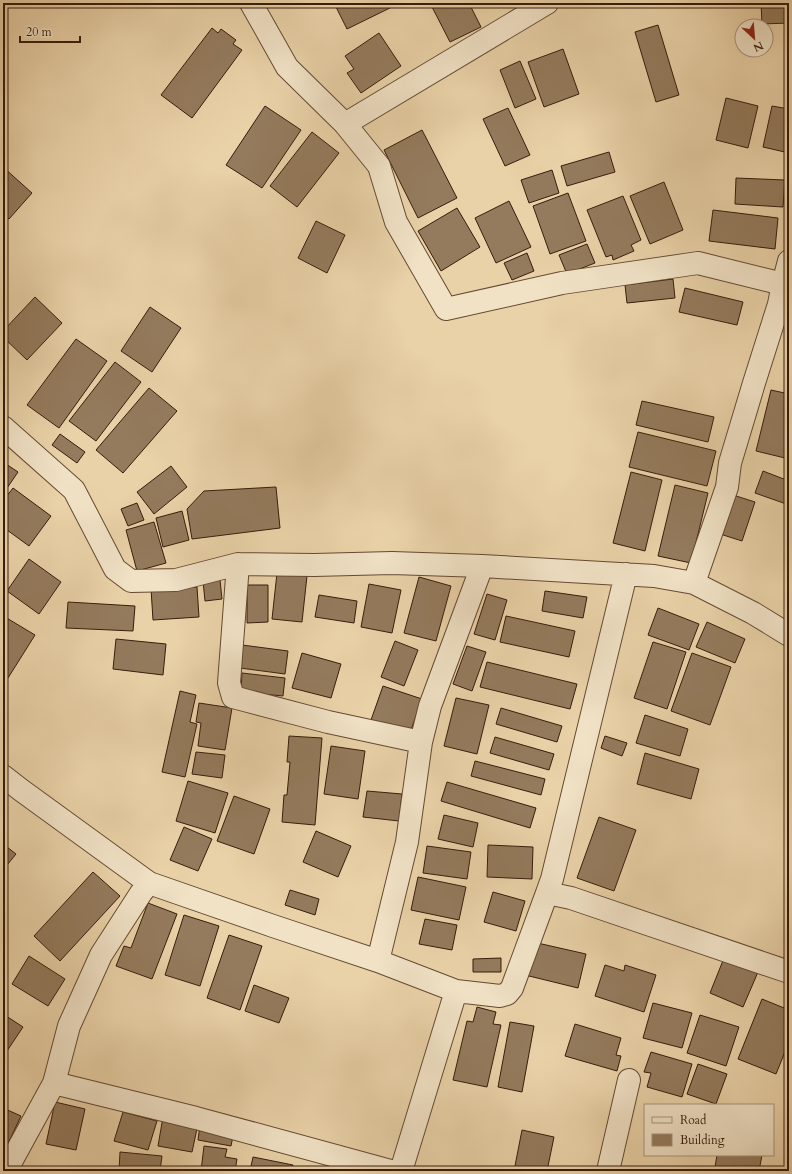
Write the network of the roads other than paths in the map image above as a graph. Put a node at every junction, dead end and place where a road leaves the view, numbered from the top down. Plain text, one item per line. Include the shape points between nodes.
1 (251, 3) edge
2 (547, 3) edge
3 (344, 124) junction
4 (789, 261) edge
5 (783, 284) junction
6 (782, 322) edge
7 (3, 427) edge
8 (238, 564) junction
9 (482, 566) junction
10 (626, 574) junction
11 (694, 583) junction
12 (789, 635) edge
13 (421, 742) junction
14 (3, 776) edge
15 (150, 883) junction
16 (547, 893) junction
17 (378, 961) junction
18 (789, 972) edge
19 (456, 991) junction
20 (629, 1080) dead end
21 (54, 1083) junction
22 (6, 1171) edge
23 (391, 1171) edge
24 (401, 1171) edge
25 (608, 1171) edge

1 - 3 street via 287,67
2 - 3 street
3 - 5 street via 378,166 396,222 446,309 562,283 698,263
4 - 5 street
5 - 6 street via 779,304
6 - 11 street via 754,383 730,463 727,487
7 - 8 street via 74,490 115,569 131,581 176,580
8 - 9 street via 392,563
8 - 13 street via 228,683 232,697 328,722
9 - 10 street
9 - 13 street via 430,706
10 - 11 street
10 - 16 street
11 - 12 street via 753,613
13 - 17 street via 407,842
14 - 15 street
15 - 17 street
15 - 21 street via 101,955 69,1026
16 - 18 street via 571,898
16 - 19 street via 512,988 507,994 500,996
17 - 19 street
19 - 24 street
20 - 25 street
21 - 22 street
21 - 23 street via 196,1118

